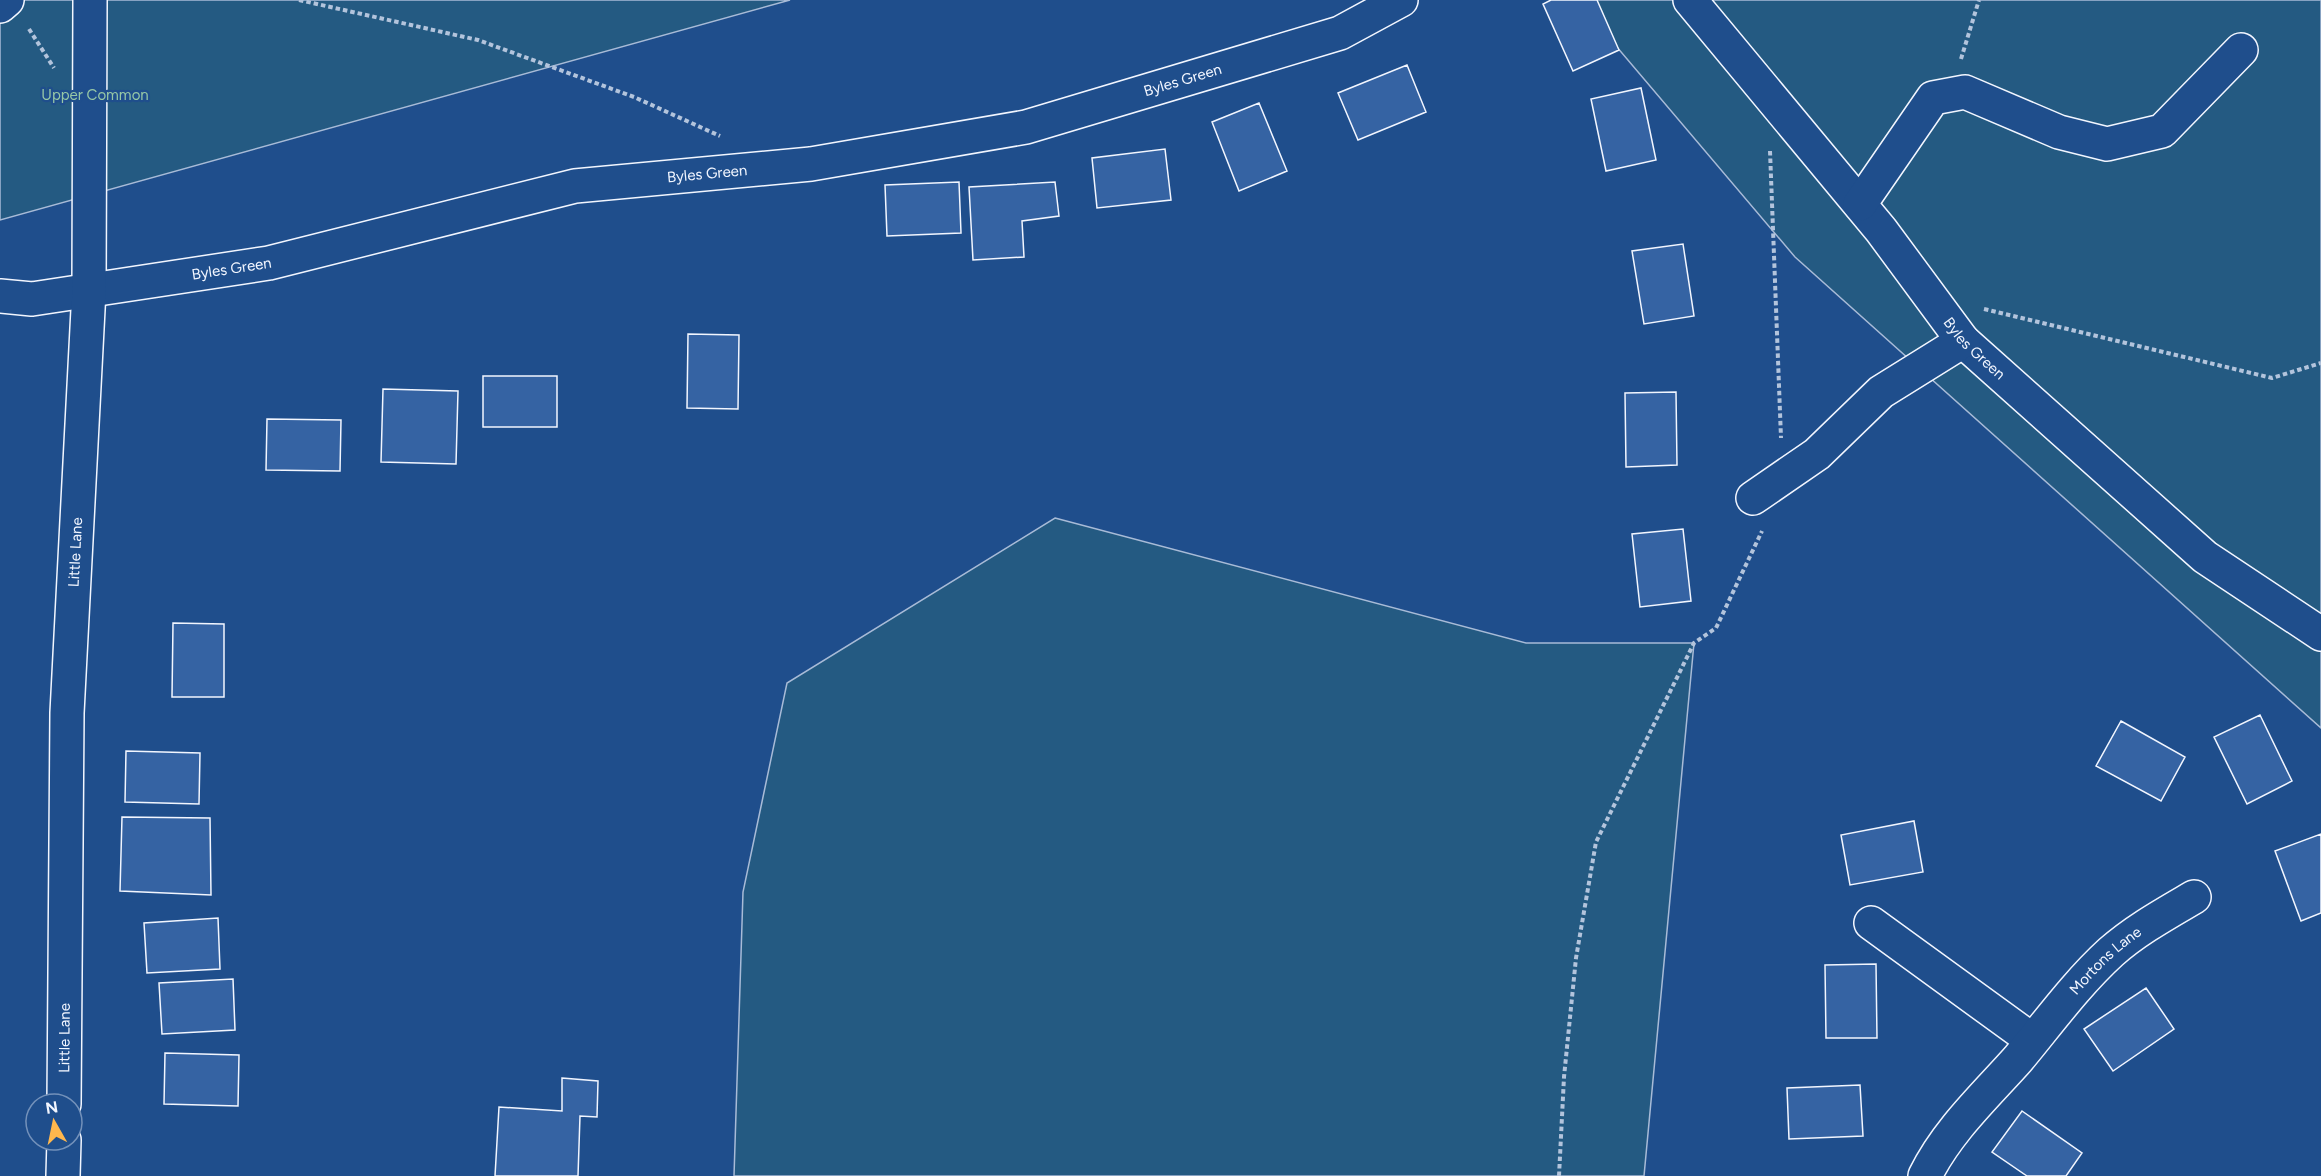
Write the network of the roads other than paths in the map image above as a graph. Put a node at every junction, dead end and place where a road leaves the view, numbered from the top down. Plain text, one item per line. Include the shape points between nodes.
1 (90, 0) edge
2 (1401, 0) edge
3 (1690, 0) edge
4 (2241, 50) dead end
5 (1860, 204) junction
6 (89, 290) junction
7 (0, 296) edge
8 (1963, 341) junction
9 (1753, 498) dead end
10 (2321, 634) edge
11 (2194, 897) dead end
12 (1871, 923) dead end
13 (2032, 1040) junction
14 (64, 1092) edge
15 (64, 1152) edge
16 (63, 1176) edge
17 (1925, 1176) edge

1 - 6 street, Little Lane
2 - 6 street, Byles Green via 1340,33 1026,127 811,164 575,186 269,263
3 - 5 street, Byles Green
4 - 5 street via 2162,131 2107,144 2059,132 1965,92 1933,98
5 - 8 street, Byles Green
6 - 7 street, Byles Green via 32,299
6 - 14 street, Little Lane via 67,714
8 - 9 street via 1881,392 1817,454
8 - 10 street, Byles Green via 2205,557
11 - 13 street, Mortons Lane via 2144,926 2110,953
12 - 13 street
13 - 17 street, Mortons Lane via 1963,1119
15 - 16 street

